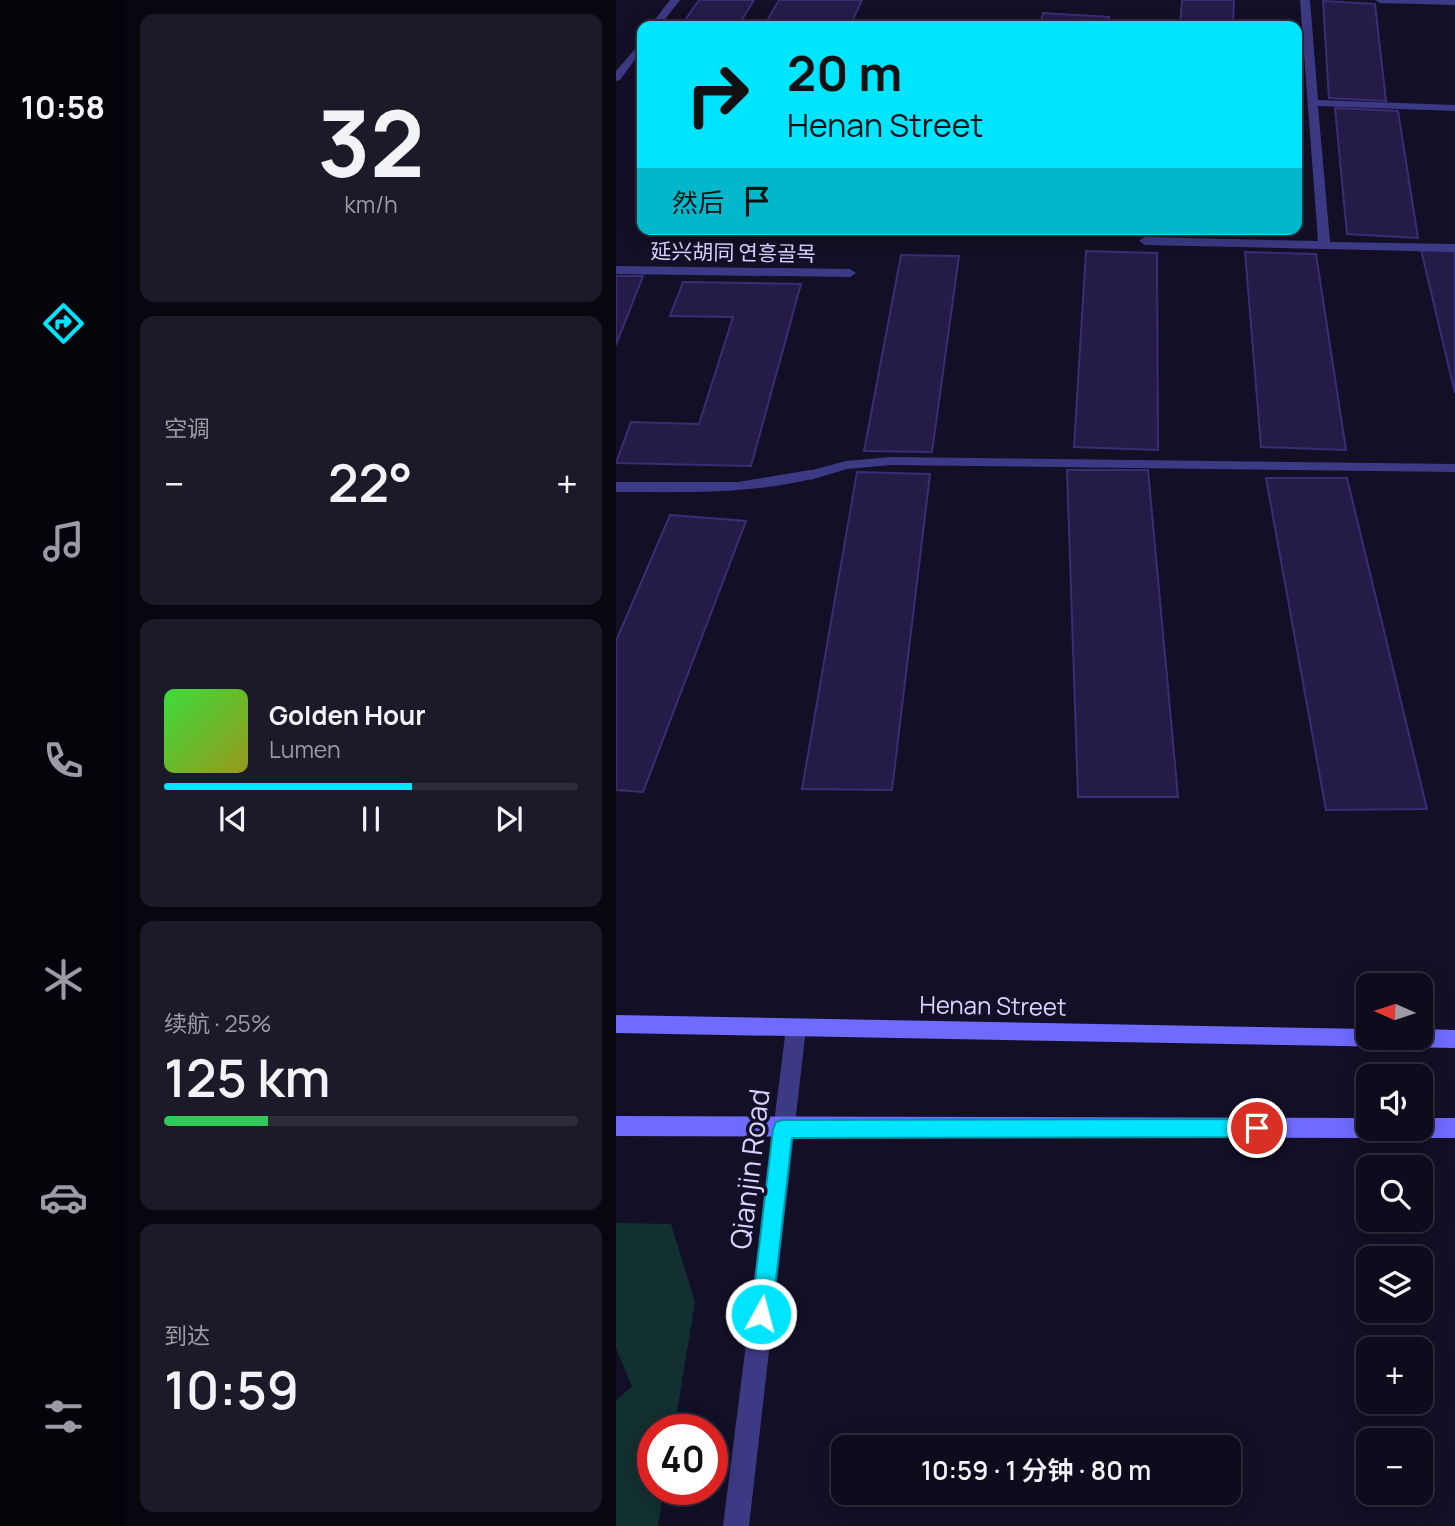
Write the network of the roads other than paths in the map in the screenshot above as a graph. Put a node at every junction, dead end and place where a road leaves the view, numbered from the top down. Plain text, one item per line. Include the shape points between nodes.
1 (675, 0) edge
2 (1305, 0) edge
3 (1380, 0) edge
4 (1455, 2) edge
5 (659, 21) edge
6 (637, 51) edge
7 (616, 78) edge
8 (1313, 103) junction
9 (1455, 108) edge
10 (1145, 241) dead end
11 (1324, 245) junction
12 (1455, 248) edge
13 (616, 270) edge
14 (850, 273) dead end
15 (1455, 468) edge
16 (616, 487) edge
17 (616, 1024) edge
18 (796, 1028) junction
19 (1356, 1038) edge
20 (1433, 1039) edge
21 (1455, 1039) edge
22 (616, 1126) edge
23 (1356, 1128) edge
24 (1433, 1128) edge
25 (1455, 1128) edge
26 (783, 1129) junction
27 (736, 1526) edge

1 - 5 street
2 - 8 street
3 - 4 street
6 - 7 street
8 - 9 street
8 - 11 street
10 - 11 street
11 - 12 street
13 - 14 street, 延兴胡同 연흥골목
15 - 16 street via 891,461 846,465 738,488
17 - 18 main road, Henan Street
18 - 19 main road, Henan Street
18 - 26 street, Qianjin Road
20 - 21 main road
22 - 26 main road
23 - 26 main road
24 - 25 main road
26 - 27 street, Qianjin Road

